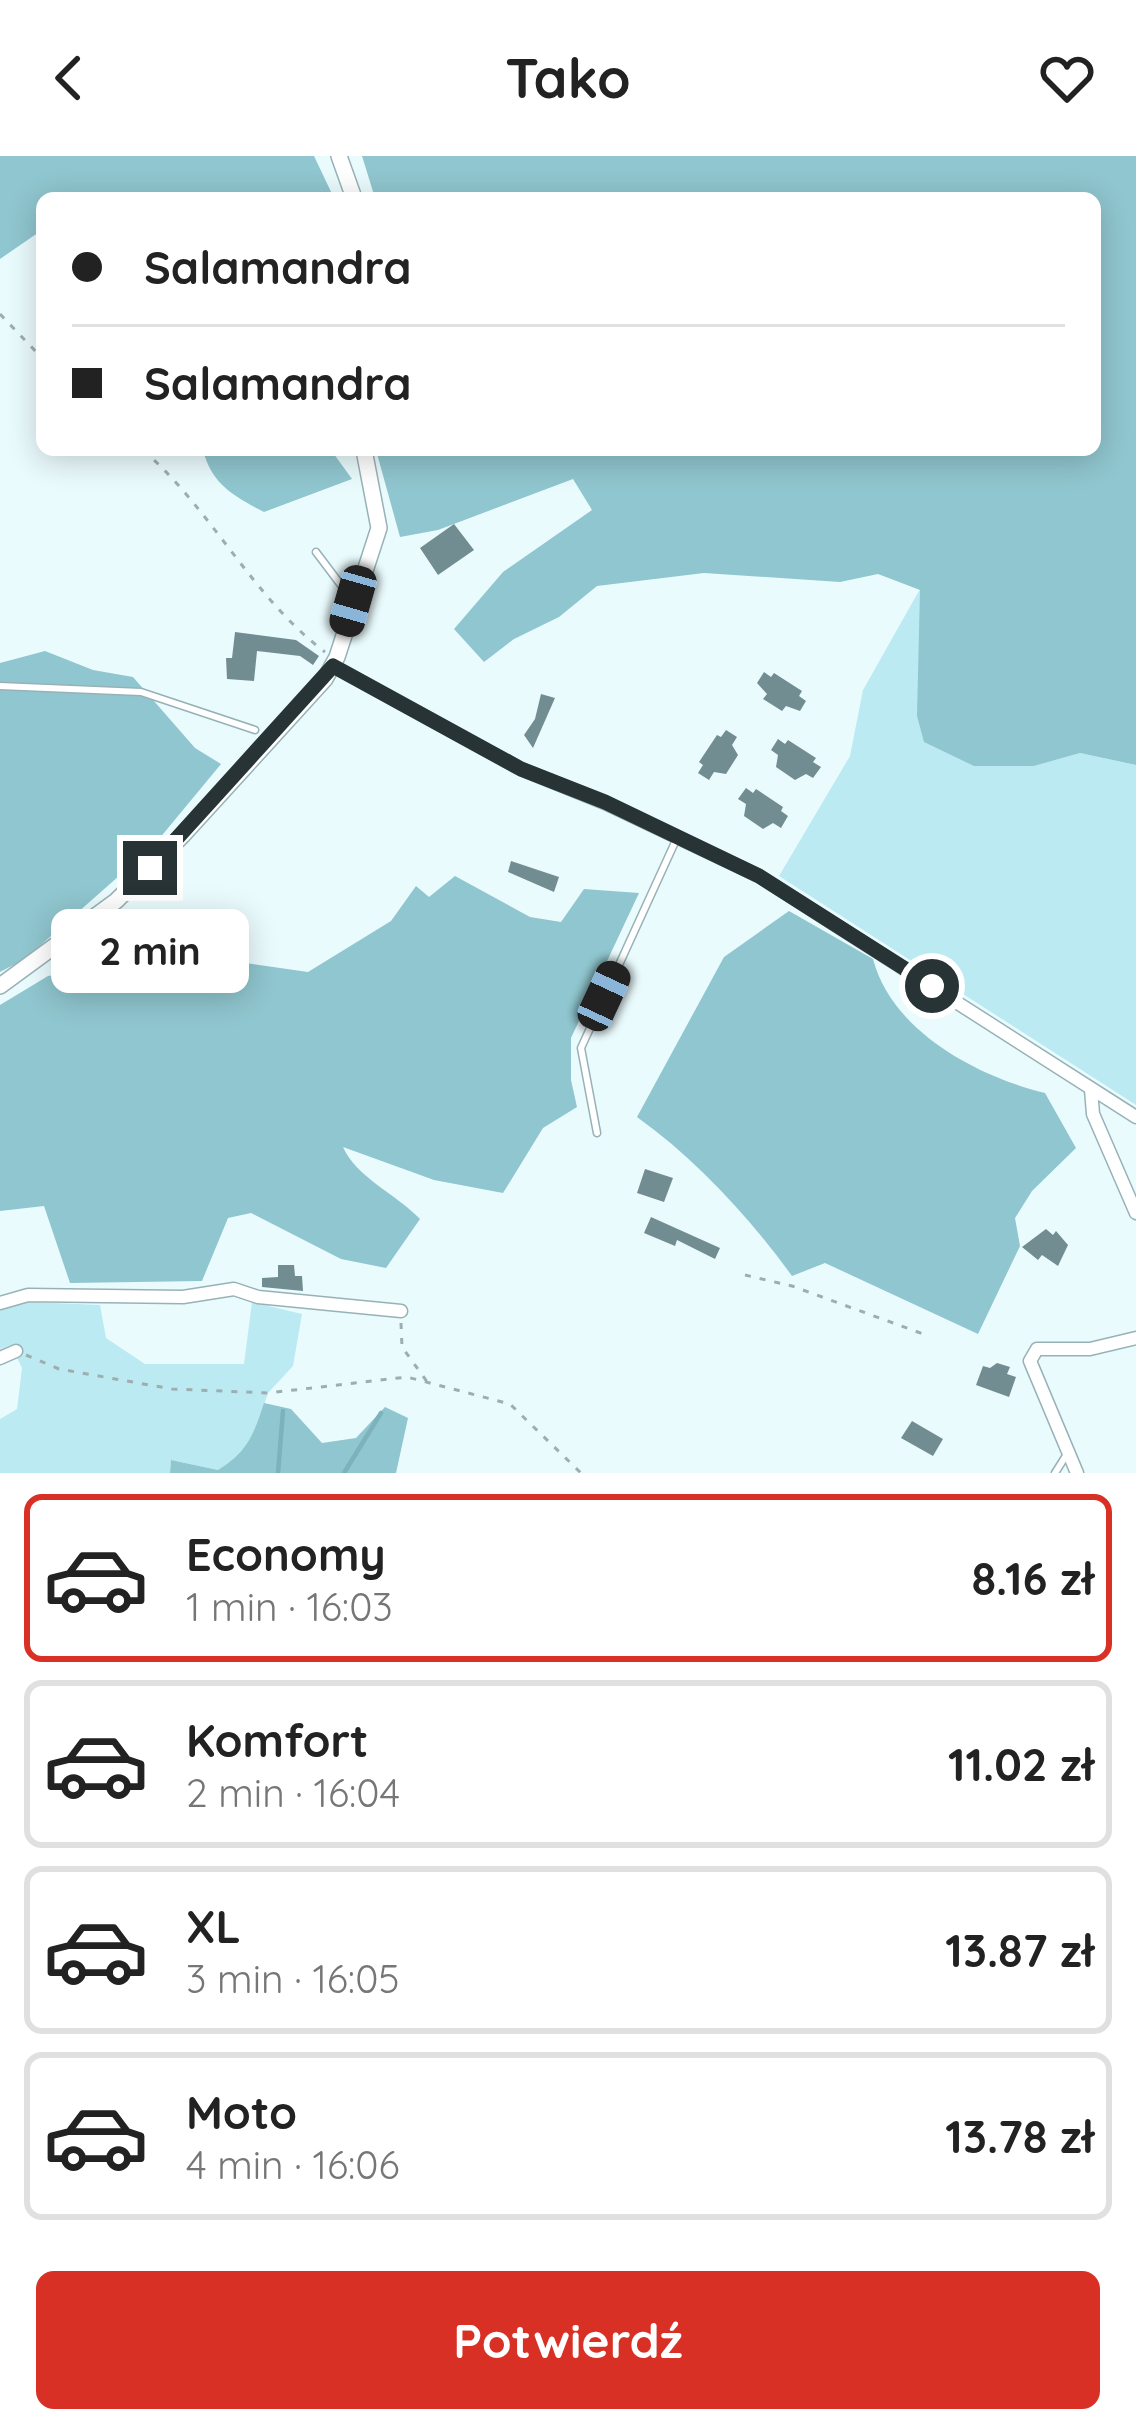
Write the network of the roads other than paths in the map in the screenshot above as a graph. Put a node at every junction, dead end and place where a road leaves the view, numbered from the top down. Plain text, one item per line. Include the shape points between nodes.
1 (340, 156) edge
2 (352, 192) edge
3 (365, 456) edge
4 (316, 551) dead end
5 (353, 601) junction
6 (335, 662) junction
7 (0, 686) edge
8 (260, 734) junction
9 (678, 837) junction
10 (0, 986) edge
11 (1091, 1089) junction
12 (1136, 1118) edge
13 (597, 1133) dead end
14 (1136, 1213) edge
15 (0, 1303) edge
16 (400, 1311) road end
17 (1136, 1338) edge
18 (16, 1351) road end
19 (0, 1358) edge
20 (1069, 1451) junction
21 (1055, 1473) edge
22 (1077, 1473) edge

1 - 2 street
3 - 5 street via 380,528
4 - 5 lane
5 - 6 street
6 - 8 street
6 - 9 street via 521,769
7 - 8 lane via 141,692
8 - 10 street via 183,835 116,902
9 - 11 street via 759,876
9 - 13 lane via 583,1042
11 - 12 street
11 - 14 street via 1093,1114
15 - 16 street via 28,1295 183,1297 234,1289
17 - 20 street via 1037,1349 1030,1361
18 - 19 street
20 - 21 lane
20 - 22 street

